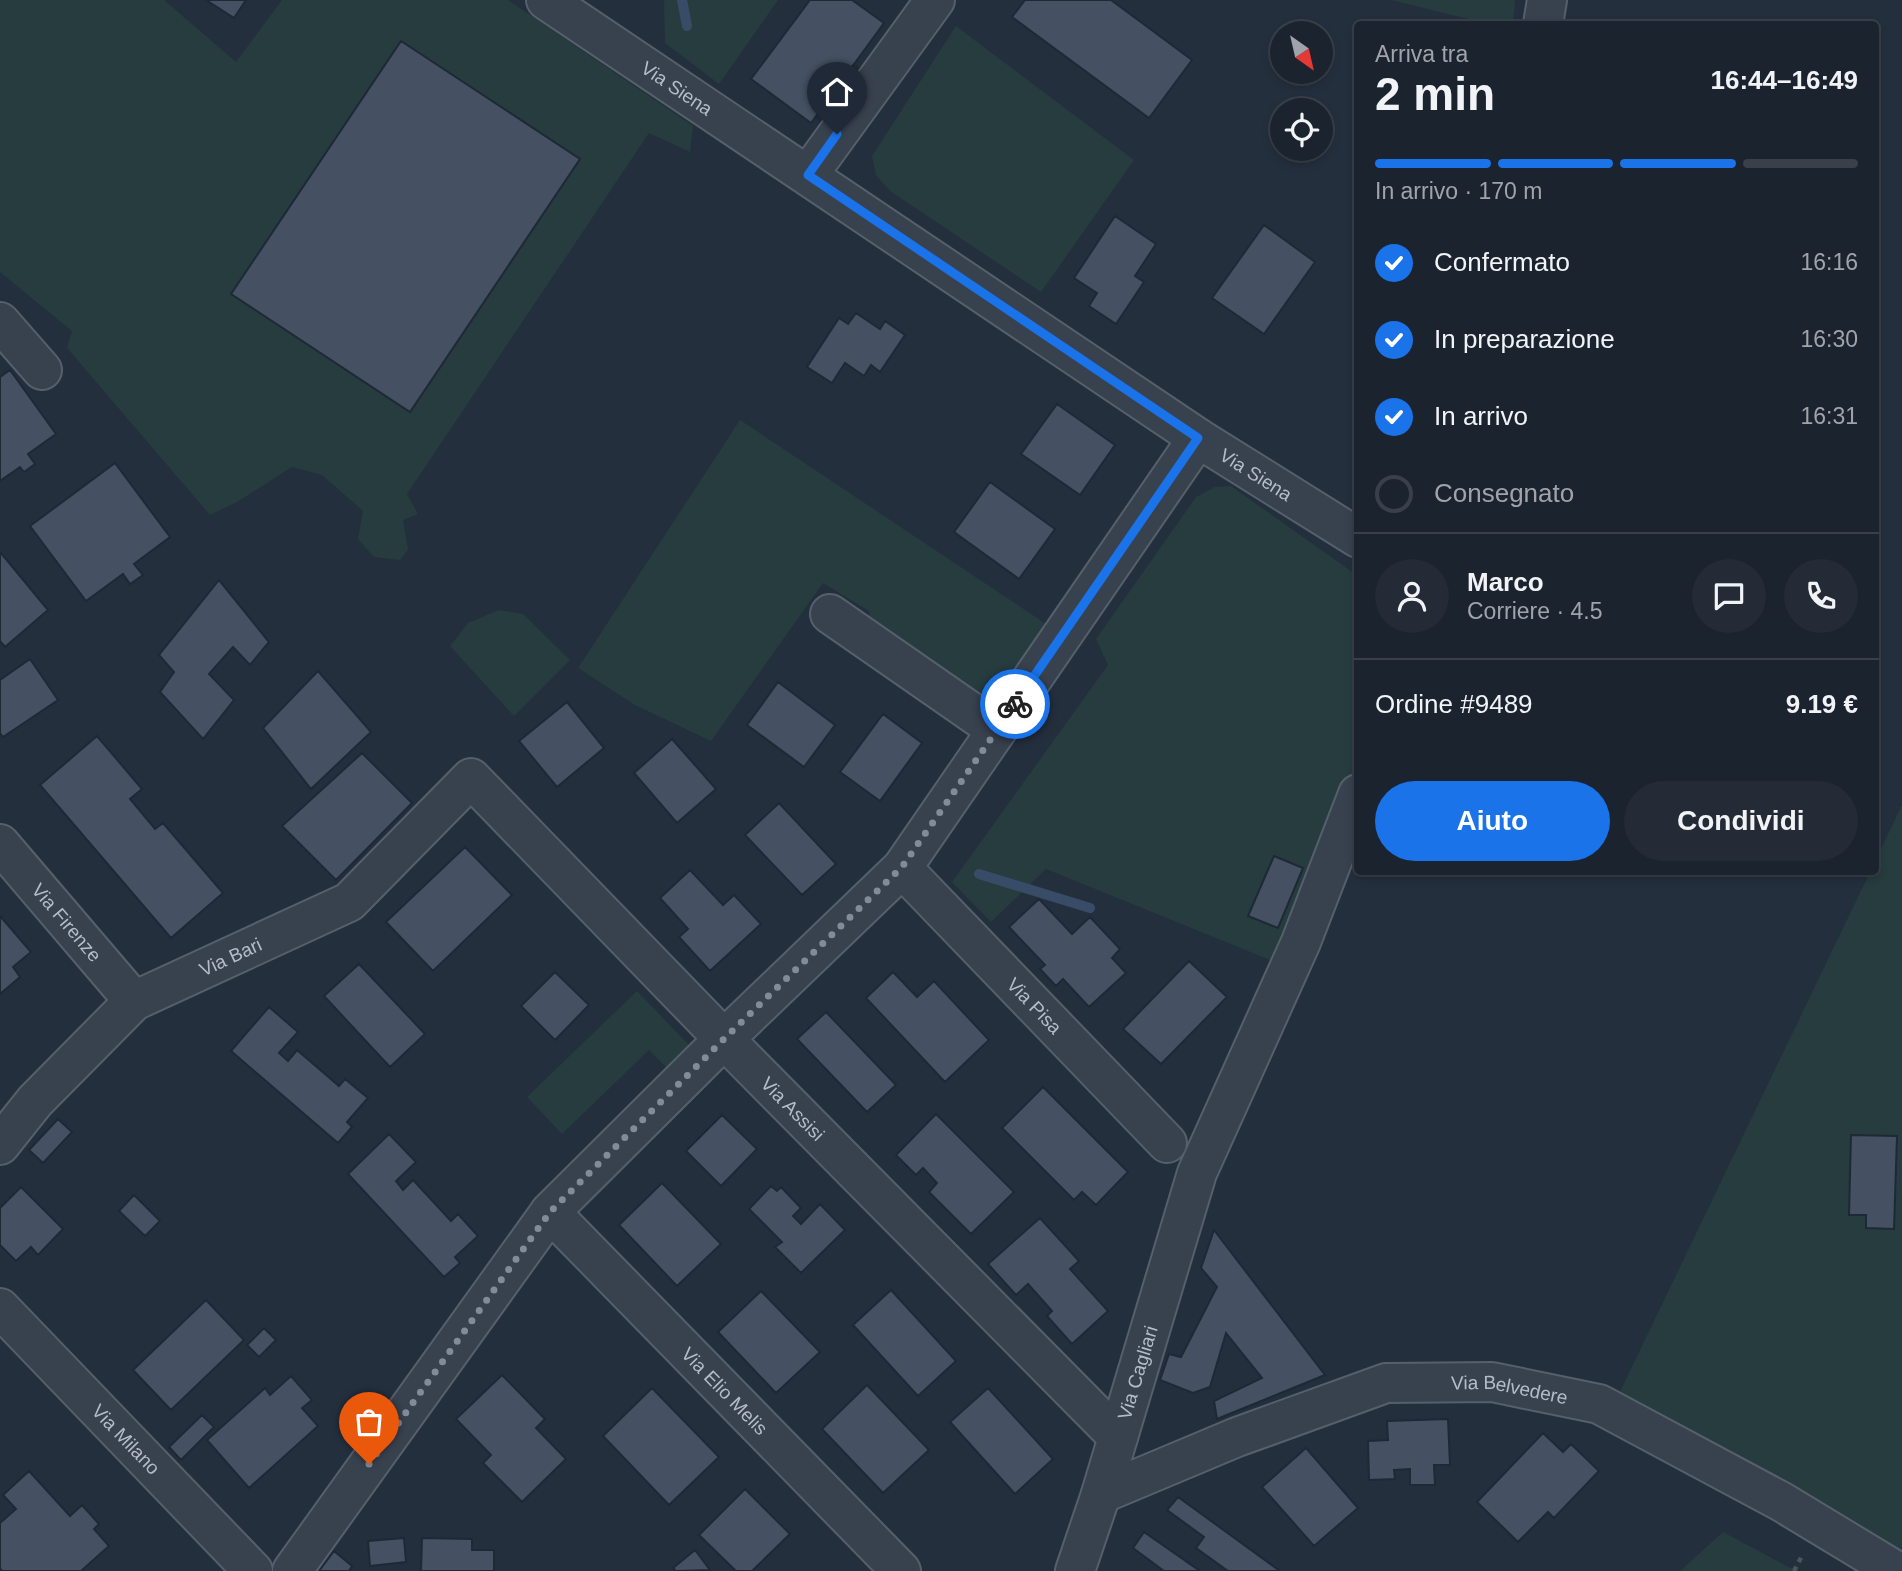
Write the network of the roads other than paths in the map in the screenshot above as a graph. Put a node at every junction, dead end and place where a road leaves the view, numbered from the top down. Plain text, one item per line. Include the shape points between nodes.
1 (545, 0) edge
2 (935, 0) edge
3 (1547, 0) edge
4 (1544, 21) edge
5 (808, 175) junction
6 (0, 322) edge
7 (42, 370) dead end
8 (1198, 438) junction
9 (1354, 536) edge
10 (830, 614) dead end
11 (997, 730) junction
12 (471, 778) joint
13 (1354, 804) edge
14 (0, 844) edge
15 (902, 867) junction
16 (134, 1001) junction
17 (724, 1039) junction
18 (1167, 1143) dead end
19 (0, 1145) edge
20 (550, 1212) junction
21 (0, 1308) edge
22 (1118, 1437) junction
23 (1101, 1494) junction
24 (253, 1571) edge
25 (292, 1571) edge
26 (901, 1571) edge
27 (1075, 1571) edge
28 (1896, 1571) edge

1 - 5 street, Via Siena
2 - 5 street
3 - 4 street
5 - 8 street, Via Siena
6 - 7 street
8 - 9 street, Via Siena
8 - 11 street
10 - 11 street
11 - 15 street
12 - 16 street, Via Bari via 349,902
12 - 17 street, Via Assisi
13 - 22 street, Via Cagliari via 1301,942 1196,1173
14 - 16 street, Via Firenze
15 - 17 street
15 - 18 street, Via Pisa
16 - 19 street, Via Bari via 34,1101
17 - 20 street
17 - 22 street, Via Assisi
20 - 25 street
20 - 26 street, Via Elio Melis
21 - 24 street, Via Milano
22 - 23 street, Via Cagliari
23 - 27 street, Via Cagliari
23 - 28 street, Via Belvedere via 1237,1437 1386,1384 1492,1382 1599,1404 1782,1502

